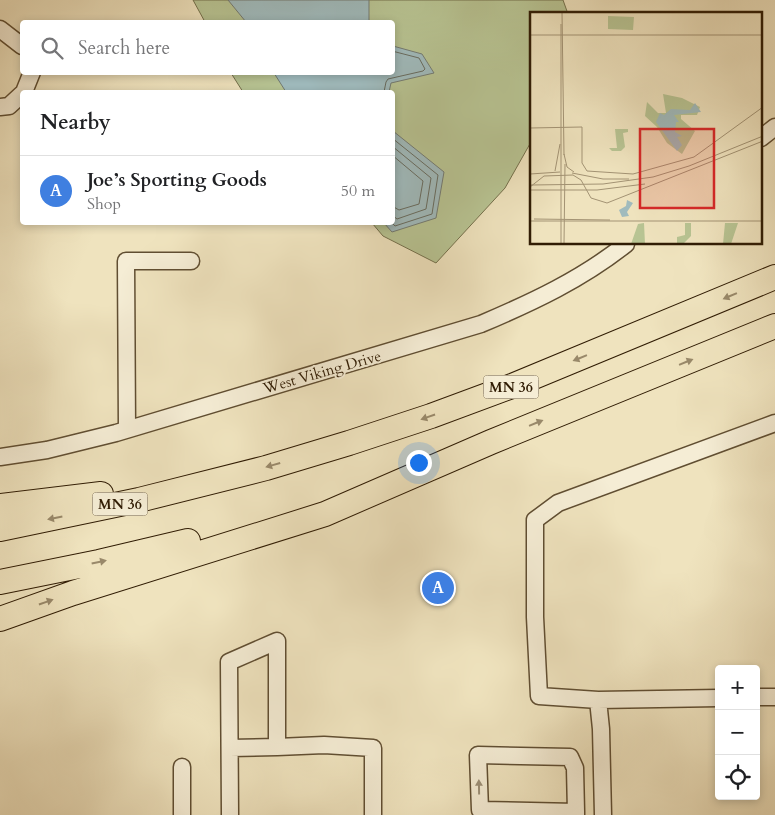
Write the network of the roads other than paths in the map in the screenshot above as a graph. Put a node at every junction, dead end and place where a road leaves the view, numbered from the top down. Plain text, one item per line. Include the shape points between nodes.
1 (0, 29) edge
2 (20, 44) edge
3 (31, 75) edge
4 (25, 90) edge
5 (20, 97) edge
6 (0, 107) edge
7 (775, 127) edge
8 (762, 137) edge
9 (625, 245) edge
10 (190, 261) dead end
11 (775, 277) edge
12 (775, 326) edge
13 (775, 423) edge
14 (127, 429) junction
15 (491, 442) junction
16 (0, 457) edge
17 (239, 474) junction
18 (0, 506) edge
19 (0, 529) edge
20 (0, 582) edge
21 (0, 618) edge
22 (760, 697) edge
23 (775, 697) edge
24 (715, 698) edge
25 (598, 700) junction
26 (278, 747) junction
27 (230, 748) junction
28 (182, 767) dead end
29 (576, 814) edge
30 (182, 815) edge
31 (230, 815) edge
32 (373, 815) edge
33 (603, 815) edge

1 - 2 street
3 - 4 street
5 - 6 street via 9,106
7 - 8 street
9 - 14 street, West Viking Drive via 561,288 481,324
10 - 14 street via 126,261
11 -> 17 highway, MN 36 via 449,410 348,444
15 -> 12 highway, MN 36
13 - 25 street via 558,502 535,520 535,617 540,696
14 - 16 street, West Viking Drive via 46,450
20 -> 15 highway, MN 36 via 169,547 352,493
21 -> 15 highway via 325,514
17 - 18 highway
17 -> 19 highway, MN 36 via 139,500
22 - 23 street
24 - 25 street
25 - 33 street
26 - 27 street
26 - 27 street via 277,641 229,662
26 - 32 street via 373,748
27 - 31 street
28 - 30 street
29 -> 29 street via 480,810 478,755 570,757 574,768

